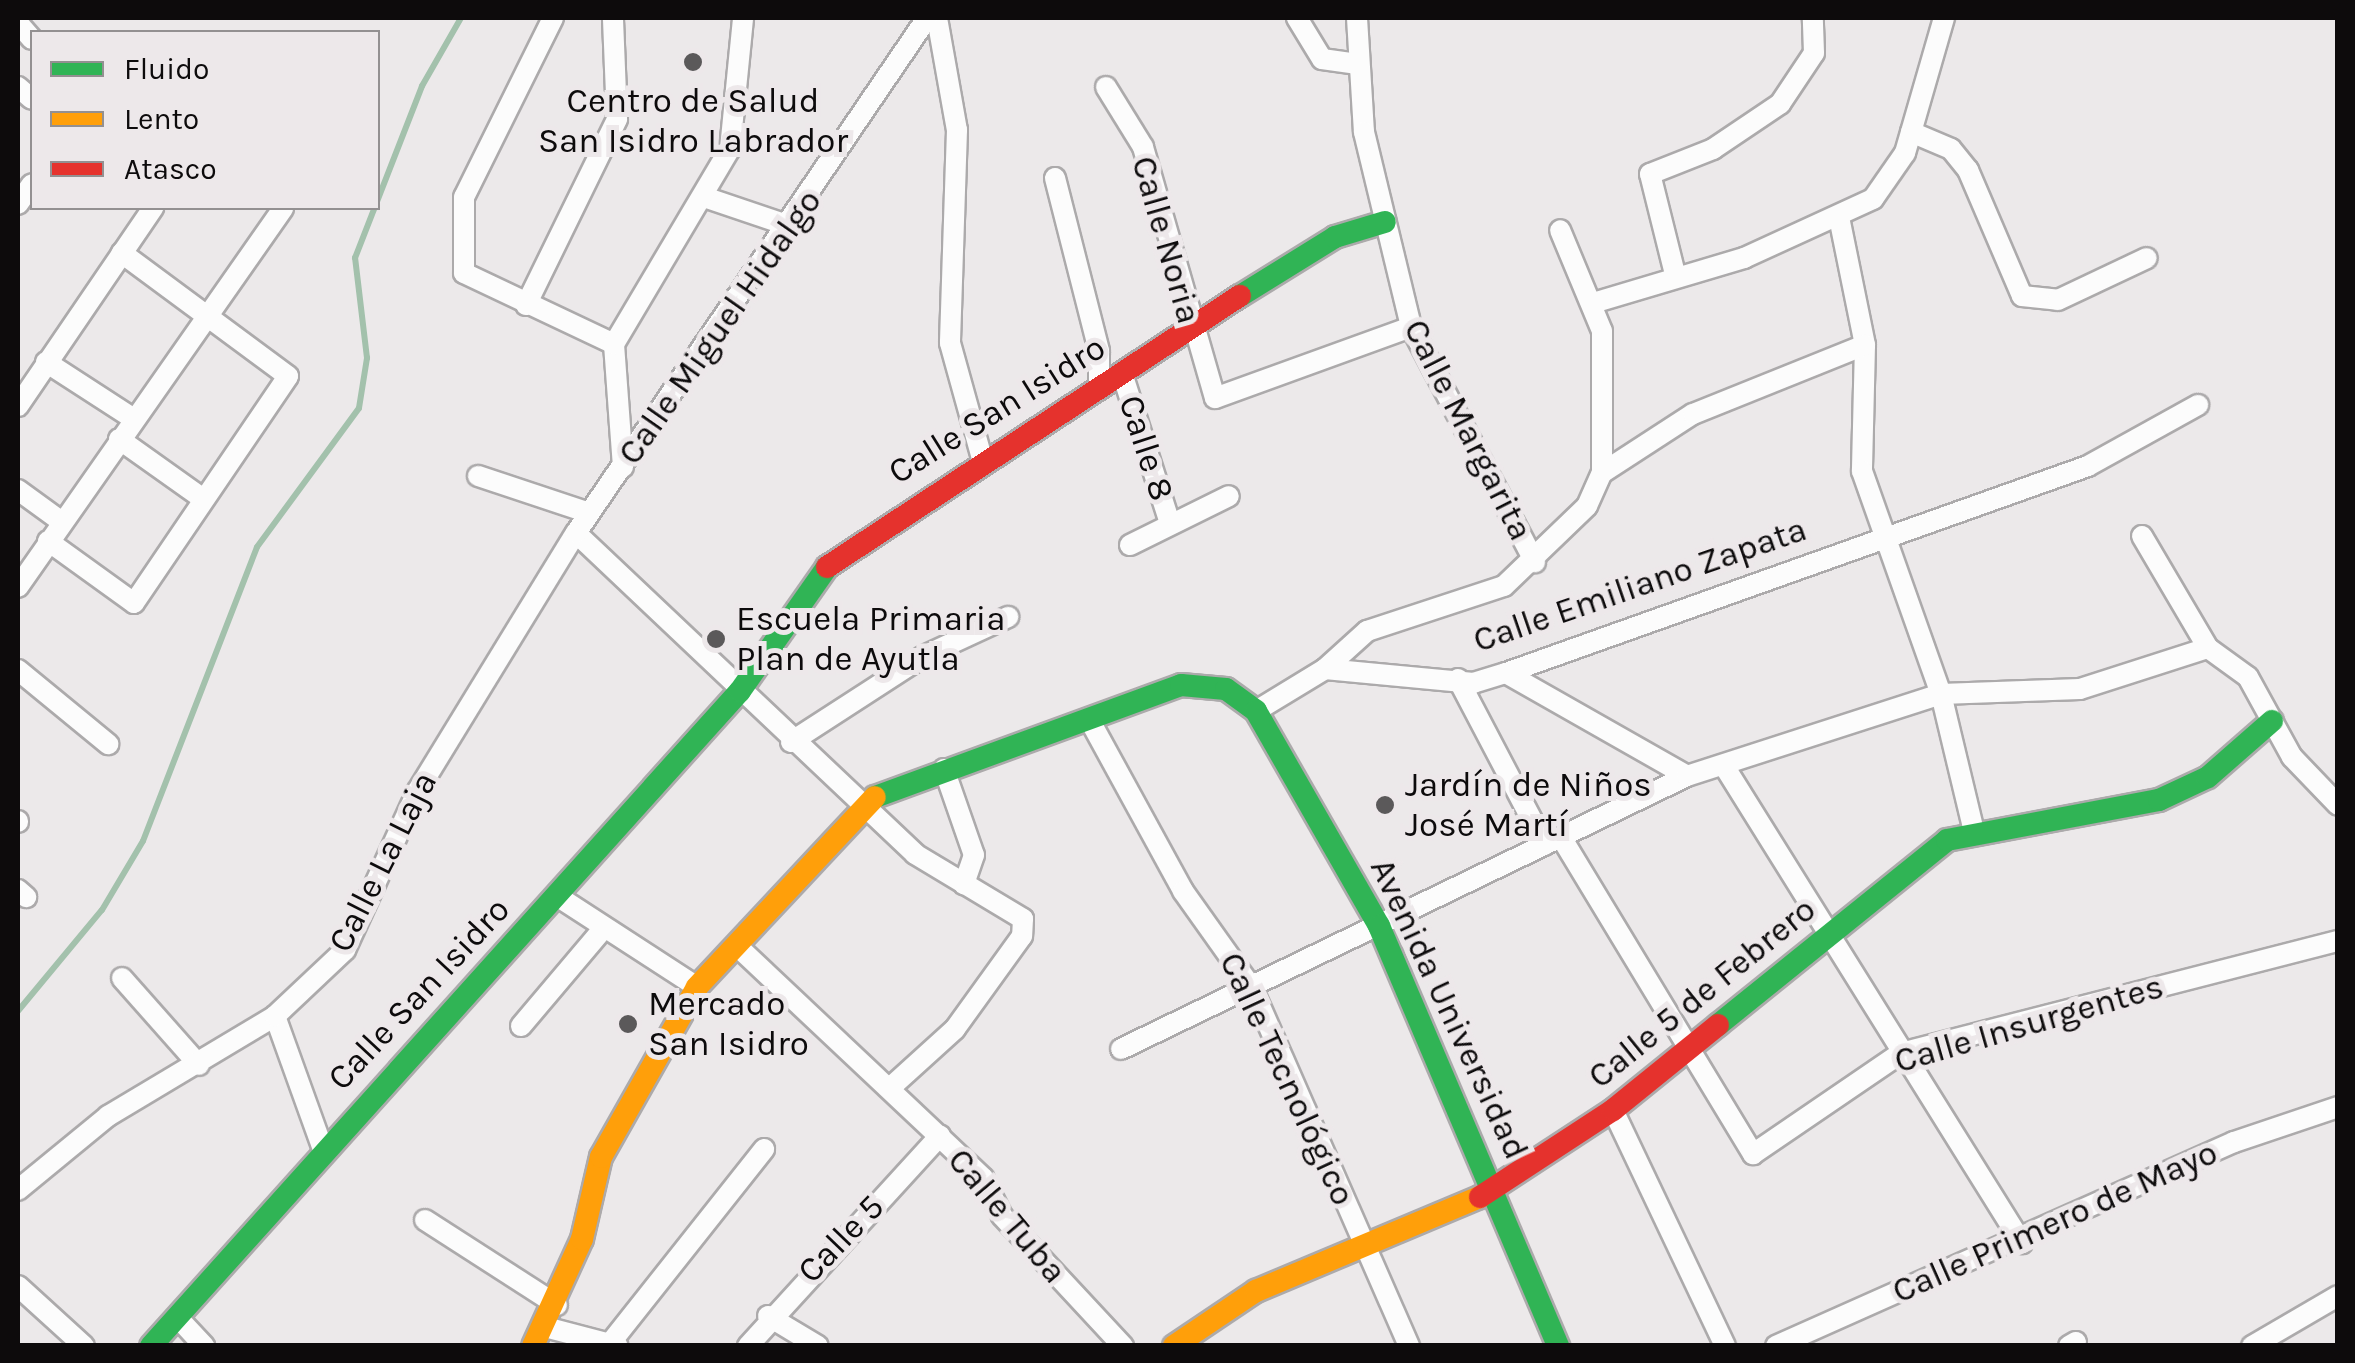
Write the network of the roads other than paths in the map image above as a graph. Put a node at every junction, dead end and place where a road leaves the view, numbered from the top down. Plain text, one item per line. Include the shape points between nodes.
1 (553, 18) edge
2 (613, 18) edge
3 (743, 18) edge
4 (927, 18) edge
5 (937, 18) edge
6 (1297, 18) edge
7 (1357, 18) edge
8 (1813, 18) edge
9 (1944, 18) edge
10 (1358, 64) junction
11 (1106, 88) dead end
12 (1911, 132) junction
13 (1055, 178) dead end
14 (704, 197) junction
15 (152, 210) edge
16 (282, 210) edge
17 (1385, 222) junction
18 (1840, 222) junction
19 (792, 227) junction
20 (1560, 230) dead end
21 (122, 252) junction
22 (2147, 258) dead end
23 (1674, 274) junction
24 (1593, 303) junction
25 (526, 306) junction
26 (210, 316) junction
27 (1190, 328) junction
28 (1411, 328) junction
29 (614, 344) junction
30 (1865, 345) junction
31 (46, 362) junction
32 (1122, 373) junction
33 (1099, 388) junction
34 (2198, 405) dead end
35 (18, 406) edge
36 (134, 419) junction
37 (119, 439) junction
38 (984, 462) junction
39 (623, 467) junction
40 (1602, 473) junction
41 (478, 476) dead end
42 (18, 490) edge
43 (1229, 496) dead end
44 (202, 498) junction
45 (589, 513) junction
46 (62, 522) junction
47 (1170, 523) junction
48 (576, 532) junction
49 (1889, 535) junction
50 (2142, 536) dead end
51 (48, 541) junction
52 (1130, 544) dead end
53 (1535, 562) junction
54 (18, 588) edge
55 (1008, 617) dead end
56 (2208, 648) junction
57 (1325, 669) junction
58 (18, 670) edge
59 (1506, 673) junction
60 (1458, 680) junction
61 (740, 691) junction
62 (1941, 694) junction
63 (1256, 711) junction
64 (1089, 719) junction
65 (2272, 721) junction
66 (791, 742) junction
67 (108, 744) dead end
68 (944, 769) junction
69 (1726, 769) junction
70 (1687, 776) junction
71 (864, 801) junction
72 (2338, 805) edge
73 (1974, 831) junction
74 (1553, 841) junction
75 (964, 884) junction
76 (557, 896) junction
77 (1379, 926) junction
78 (602, 930) junction
79 (1828, 938) junction
80 (2338, 941) edge
81 (736, 945) junction
82 (122, 978) dead end
83 (696, 988) junction
84 (1252, 988) junction
85 (274, 1016) junction
86 (522, 1026) dead end
87 (1121, 1048) dead end
88 (1688, 1051) junction
89 (1901, 1052) junction
90 (199, 1065) junction
91 (891, 1087) junction
92 (2338, 1107) edge
93 (1613, 1110) junction
94 (940, 1136) junction
95 (323, 1149) junction
96 (764, 1149) dead end
97 (18, 1190) edge
98 (1494, 1190) junction
99 (425, 1220) dead end
100 (2022, 1243) junction
101 (1363, 1246) junction
102 (18, 1286) edge
103 (2338, 1296) edge
104 (556, 1305) junction
105 (768, 1316) junction
106 (180, 1319) junction
107 (539, 1336) edge
108 (1192, 1341) edge
109 (615, 1343) edge
110 (84, 1346) edge
111 (151, 1346) edge
112 (204, 1346) edge
113 (748, 1346) edge
114 (818, 1346) edge
115 (1123, 1346) edge
116 (1408, 1346) edge
117 (1558, 1346) edge
118 (1725, 1346) edge
119 (1776, 1346) edge
120 (2252, 1346) edge

1 - 25 street via 464,197 464,272
2 - 25 street via 617,119
3 - 14 street via 730,149
4 - 19 street, Calle Miguel Hidalgo
5 - 38 street via 957,130 950,343
6 - 10 street via 1322,59
7 - 10 street, Calle Margarita
8 - 23 street via 1814,53 1780,104 1713,150 1650,174
9 - 12 street
10 - 17 street, Calle Margarita
11 - 27 street, Calle Noria via 1143,147
12 - 18 street via 1891,179
12 - 22 street via 1951,149 1968,170 2014,284 2037,302
13 - 33 street, Calle 8 via 1099,350
14 - 19 street
14 - 29 street
15 - 21 street
16 - 26 street
17 - 27 street, Calle San Isidro via 1336,236
17 - 28 street, Calle Margarita
18 - 23 street
18 - 30 street
19 - 39 street, Calle Miguel Hidalgo
20 - 24 street
21 - 26 street
21 - 31 street
23 - 24 street
24 - 40 street via 1602,349
25 - 29 street
26 - 36 street
26 - 44 street via 288,376
27 - 28 street, Calle Noria via 1215,398
27 - 32 street, Calle San Isidro
28 - 53 street, Calle Margarita
29 - 39 street
30 - 40 street via 1694,414
30 - 49 street via 1862,471
31 - 35 street
31 - 36 street
32 - 33 street, Calle San Isidro
32 - 47 street, Calle 8
33 - 38 street, Calle San Isidro
34 - 49 street, Calle Emiliano Zapata via 2088,466
36 - 37 street
37 - 44 street
37 - 46 street
38 - 61 street, Calle San Isidro via 850,544 813,580
39 - 45 street, Calle Miguel Hidalgo
40 - 53 street via 1587,506
41 - 45 street
42 - 46 street
43 - 47 street
44 - 51 street via 134,603
45 - 48 street, Calle Miguel Hidalgo
46 - 51 street
47 - 52 street
48 - 61 street
48 - 85 street, Calle La Laja via 417,792 345,950
49 - 59 street, Calle Emiliano Zapata
49 - 62 street
50 - 56 street
51 - 54 street
53 - 57 street via 1486,594 1367,630
55 - 66 street via 924,656
56 - 62 street via 2080,689
56 - 65 street via 2248,677
57 - 60 street, Calle Emiliano Zapata
57 - 63 street
58 - 67 street
59 - 60 street, Calle Emiliano Zapata
59 - 70 street
60 - 74 street, Calle Insurgentes
61 - 66 street
61 - 76 street, Calle San Isidro
62 - 69 street
62 - 73 street
63 - 64 street via 1226,689 1181,685
63 - 77 street, Avenida Universidad
64 - 68 street
64 - 84 street, Calle Tecnológico via 1183,891
65 - 72 street
65 - 73 street, Calle 5 de Febrero via 2208,777 2160,800
66 - 71 street
68 - 71 street
68 - 75 street via 974,856
69 - 70 street
69 - 79 street
70 - 74 street
71 - 75 street via 915,854
71 - 81 street
73 - 79 street, Calle 5 de Febrero via 1947,840
74 - 77 street
74 - 88 street, Calle Insurgentes
75 - 91 street via 1023,919 1022,936 955,1030
76 - 78 street
76 - 95 street, Calle San Isidro
77 - 84 street
77 - 98 street, Avenida Universidad
78 - 83 street
78 - 86 street
79 - 88 street, Calle 5 de Febrero
79 - 89 street
80 - 89 street, Calle Insurgentes
81 - 83 street
81 - 91 street, Calle Tuba
82 - 90 street
83 - 104 street via 601,1157
84 - 87 street
84 - 101 street, Calle Tecnológico
85 - 90 street, Calle La Laja
85 - 95 street
88 - 89 street, Calle Insurgentes via 1753,1154
88 - 93 street, Calle 5 de Febrero
89 - 100 street
90 - 97 street, Calle La Laja via 108,1116
91 - 94 street, Calle Tuba
92 - 100 street, Calle Primero de Mayo via 2144,1180
93 - 98 street, Calle 5 de Febrero
93 - 118 street
94 - 105 street, Calle 5
94 - 115 street, Calle Tuba
95 - 106 street, Calle San Isidro
96 - 109 street
98 - 101 street, Calle 5 de Febrero
98 - 117 street, Avenida Universidad
99 - 104 street
100 - 119 street, Calle Primero de Mayo
101 - 108 street, Calle 5 de Febrero via 1256,1291
101 - 116 street, Calle Tecnológico
102 - 110 street
103 - 120 street
104 - 107 street
105 - 113 street, Calle 5
105 - 114 street
106 - 111 street, Calle San Isidro
106 - 112 street
107 - 109 street

